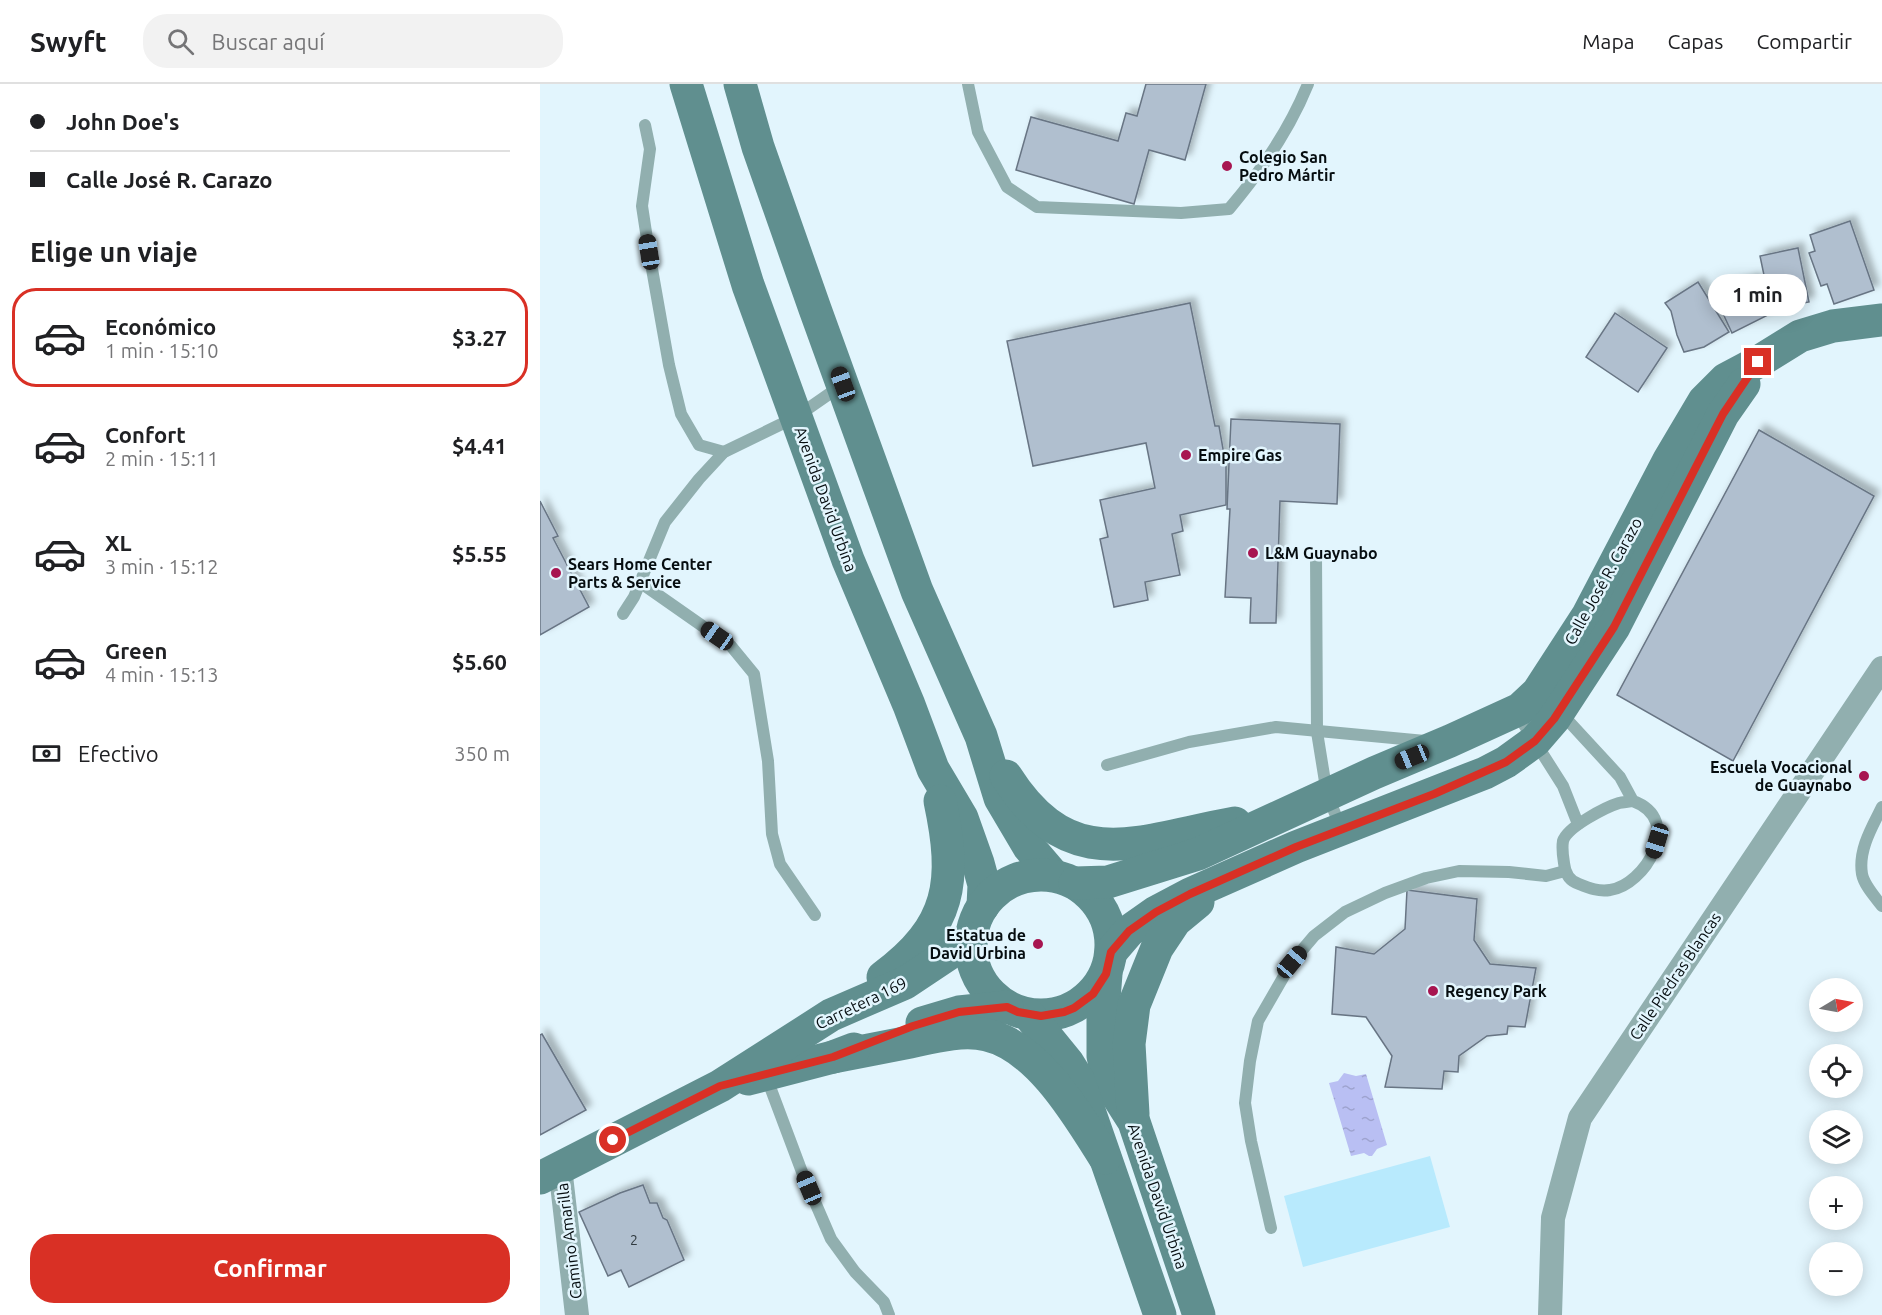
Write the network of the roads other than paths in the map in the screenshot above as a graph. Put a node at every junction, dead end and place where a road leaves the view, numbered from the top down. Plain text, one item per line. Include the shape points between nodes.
1 (686, 84) edge
2 (740, 84) edge
3 (968, 84) edge
4 (1308, 84) edge
5 (645, 125) dead end
6 (1882, 320) edge
7 (843, 384) junction
8 (796, 417) junction
9 (724, 452) junction
10 (1316, 554) dead end
11 (640, 583) junction
12 (623, 614) dead end
13 (1882, 668) edge
14 (1542, 703) junction
15 (1317, 732) junction
16 (981, 736) junction
17 (1450, 741) junction
18 (1535, 741) junction
19 (1107, 765) dead end
20 (933, 769) junction
21 (1327, 794) junction
22 (1633, 801) junction
23 (1882, 807) edge
24 (1281, 816) junction
25 (1578, 824) junction
26 (1341, 830) junction
27 (1565, 871) junction
28 (1064, 879) junction
29 (1225, 879) junction
30 (982, 906) junction
31 (1882, 906) edge
32 (815, 915) dead end
33 (971, 939) junction
34 (1108, 963) junction
35 (1018, 1011) junction
36 (831, 1015) junction
37 (833, 1057) junction
38 (765, 1075) junction
39 (720, 1086) junction
40 (1134, 1122) junction
41 (1105, 1158) junction
42 (550, 1172) edge
43 (1271, 1228) dead end
44 (577, 1315) edge
45 (889, 1315) edge
46 (1160, 1315) edge
47 (1199, 1315) edge
48 (1550, 1315) edge

1 - 8 street, Avenida David Urbina via 748,285
2 - 7 street via 758,147
3 - 4 lane via 978,132 1007,187 1037,207 1181,213 1229,209 1257,176 1295,116
5 - 9 lane via 650,149 642,206 669,365 681,414 699,445
6 - 14 street, Calle José R. Carazo via 1833,326 1800,336 1758,362 1723,414 1614,627
7 - 8 lane
7 - 16 street via 917,591
8 - 9 lane
8 - 20 street, Avenida David Urbina via 848,560
9 - 11 lane via 665,522
10 - 15 lane
11 - 12 lane
11 - 32 lane via 731,646 754,674 768,760 772,834 783,870
13 - 48 street, Calle Piedras Blancas via 1580,1118 1553,1218
14 - 17 street
14 - 18 street, Calle José R. Carazo
14 - 22 lane via 1620,777
15 - 17 lane
15 - 19 lane via 1276,727 1189,742
15 - 21 lane
16 - 24 street via 1023,799 1060,832 1082,840 1127,845
16 - 28 street via 1000,798 1029,847
17 - 21 street
18 - 25 lane via 1563,786
18 - 26 street, Calle José R. Carazo via 1485,772
20 - 30 street, Avenida David Urbina via 962,819 974,852 984,885
20 - 36 street via 948,849 943,908 916,950
21 - 24 street
21 - 26 lane
22 - 25 lane via 1618,803
22 - 27 lane via 1651,811 1659,829 1653,854 1631,880 1612,890 1600,891 1575,883
23 - 31 lane via 1868,835 1862,875
24 - 28 street via 1198,854 1153,869 1108,882
25 - 27 lane via 1563,841
26 - 29 street, Calle José R. Carazo
27 - 43 lane via 1546,876 1459,871 1426,878 1345,912 1314,936 1292,962 1258,1021 1245,1103
28 - 30 street via 1042,874 1019,878 999,889
28 - 34 street via 1085,890 1101,907 1110,928
29 - 34 street, Calle José R. Carazo via 1156,912 1129,931
29 - 40 street via 1175,921 1146,972 1134,1005 1129,1044
30 - 33 street
33 - 35 street via 973,962 989,992
33 - 36 street, Carretera 169 via 905,983
34 - 35 street via 1093,994 1074,1008 1053,1015
34 - 40 street, Avenida David Urbina via 1103,1056 1113,1089
35 - 37 street, Carretera 169 via 959,1012
35 - 41 street via 1068,1063 1078,1079
36 - 39 street, Carretera 169
37 - 38 street, Carretera 169
37 - 41 street via 950,1034 987,1035 1011,1046 1042,1070 1067,1098
38 - 39 street, Carretera 169
38 - 45 lane via 831,1239 884,1302
39 - 42 street, Carretera 169
40 - 47 street, Avenida David Urbina
41 - 46 street
42 - 44 street, Camino Amarilla

